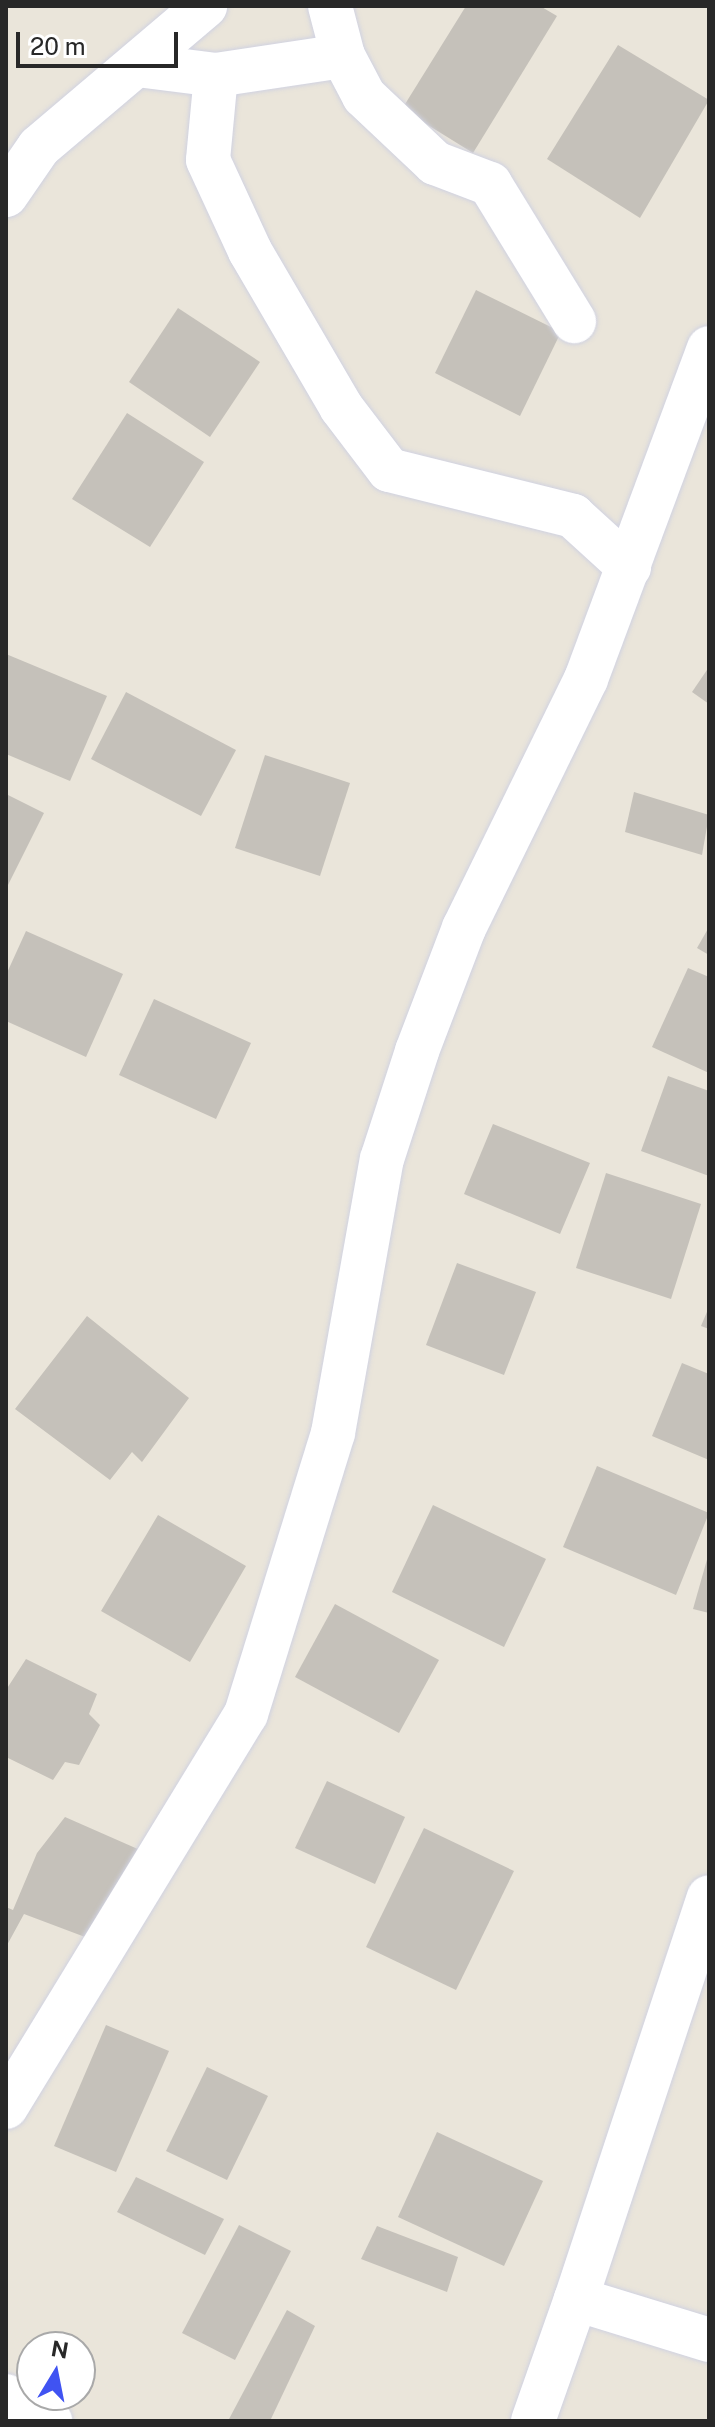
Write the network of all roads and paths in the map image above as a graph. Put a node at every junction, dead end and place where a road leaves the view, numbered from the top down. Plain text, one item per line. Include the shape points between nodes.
1 (205, 6) edge
2 (330, 6) edge
3 (343, 56) junction
4 (137, 65) junction
5 (216, 75) junction
6 (6, 195) edge
7 (574, 321) dead end
8 (709, 348) edge
9 (629, 567) junction
10 (709, 1897) edge
11 (6, 2107) edge
12 (576, 2299) junction
13 (709, 2340) edge
14 (6, 2396) edge
15 (50, 2421) edge
16 (533, 2421) edge

1 - 4 street
2 - 3 street
3 - 5 street
3 - 7 street via 364,96 435,163 490,184
4 - 5 street
4 - 6 street via 39,147
5 - 9 street via 208,160 250,251 341,407 389,470 573,516
8 - 9 street
9 - 11 street via 586,679 464,928 417,1051 382,1159 333,1433 246,1714
10 - 12 street
12 - 13 street
12 - 16 street
14 - 15 street

